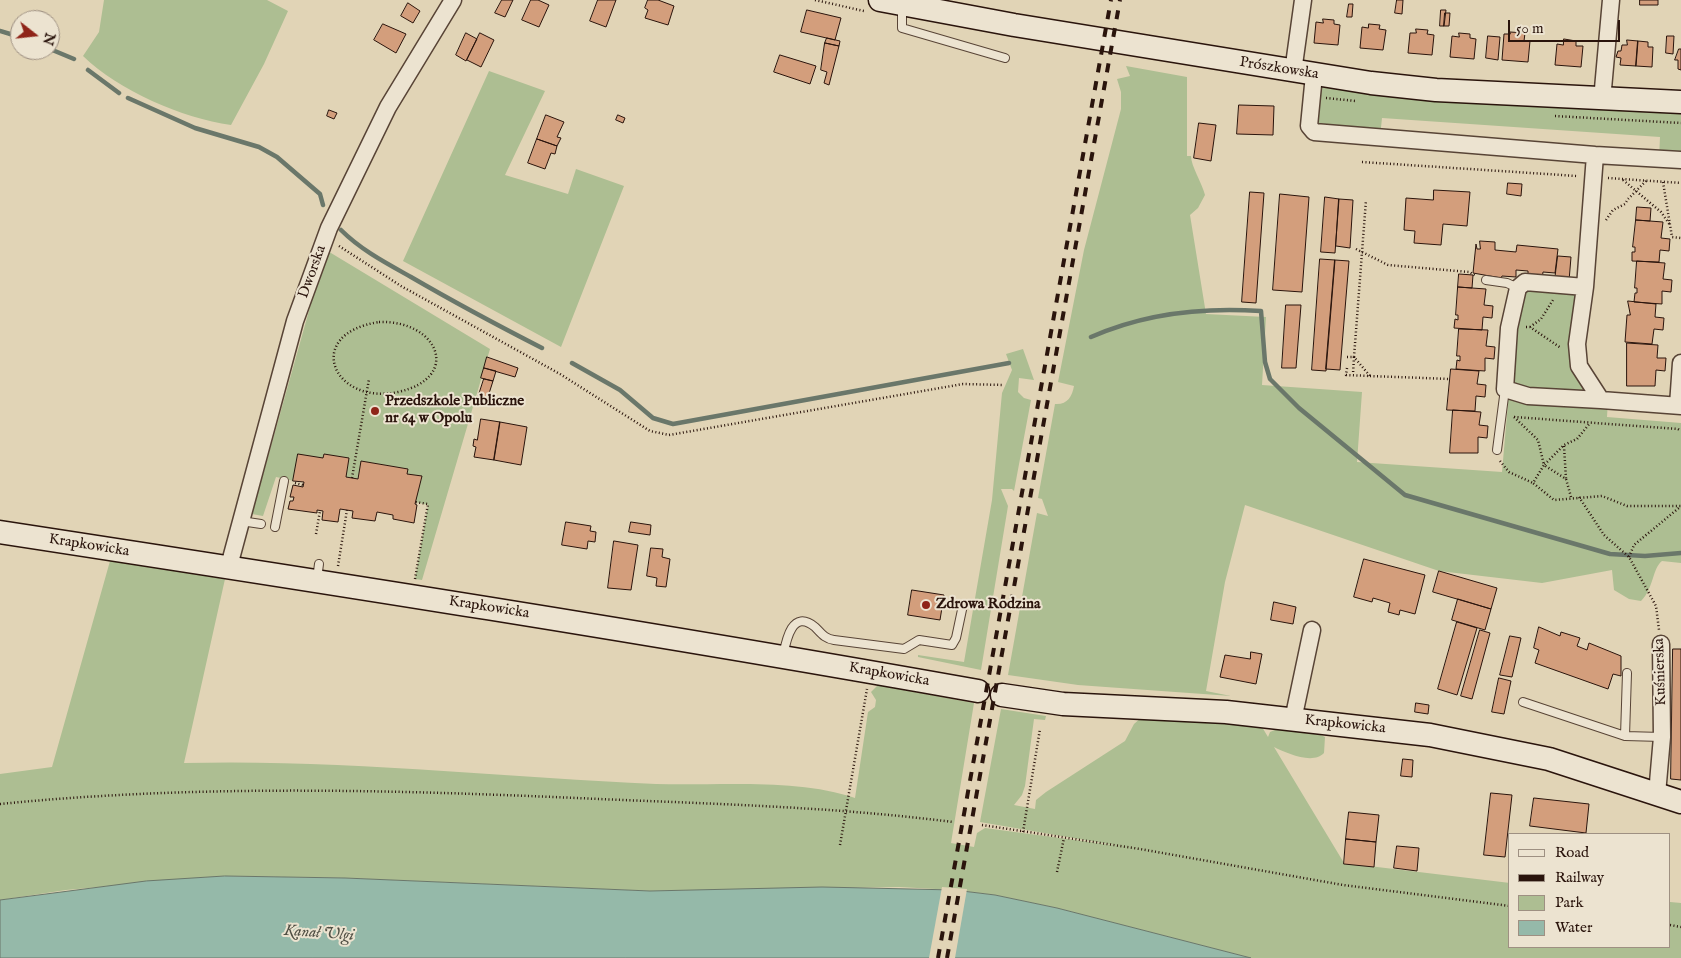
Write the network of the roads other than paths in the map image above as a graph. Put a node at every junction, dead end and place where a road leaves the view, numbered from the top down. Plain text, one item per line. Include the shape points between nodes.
1 (453, 0) edge
2 (1303, 0) edge
3 (1610, 0) edge
4 (891, 2) edge
5 (1005, 58) dead end
6 (1304, 73) junction
7 (1602, 100) junction
8 (1681, 102) edge
9 (1595, 155) junction
10 (1681, 160) edge
11 (1486, 280) road end
12 (1584, 287) junction
13 (1518, 288) junction
14 (1681, 364) edge
15 (1505, 389) junction
16 (1601, 400) junction
17 (1679, 406) edge
18 (1497, 450) road end
19 (284, 482) dead end
20 (241, 521) junction
21 (261, 524) dead end
22 (275, 527) dead end
23 (0, 532) edge
24 (229, 566) junction
25 (962, 605) dead end
26 (1312, 630) dead end
27 (1661, 644) road end
28 (783, 656) junction
29 (1627, 673) dead end
30 (978, 691) dead end
31 (1002, 695) dead end
32 (1523, 702) dead end
33 (1293, 720) junction
34 (1625, 736) junction
35 (1662, 738) junction
36 (1657, 794) junction
37 (1681, 802) edge

1 - 20 street, Dworska via 388,107 325,237 295,321
2 - 6 street
3 - 7 street
4 - 5 lane via 902,28
4 - 6 street, Prószkowska
6 - 7 street, Prószkowska via 1436,90
6 - 9 street via 1309,126 1314,132
7 - 8 street, Prószkowska
9 - 10 street
9 - 12 street
11 - 13 lane
12 - 13 street via 1525,282
12 - 16 street via 1577,344 1579,366
13 - 15 street via 1509,328
14 - 17 street
15 - 16 street via 1528,396
15 - 18 lane
16 - 17 street
19 - 22 lane
20 - 21 lane
20 - 24 street, Dworska
23 - 24 street, Krapkowicka
24 - 28 street, Krapkowicka via 318,572
25 - 28 lane via 952,644 918,640 904,650 834,640 804,622 795,624 789,631
26 - 33 street
27 - 35 street, Kuśnierska
28 - 30 street, Krapkowicka
29 - 34 lane
31 - 33 street, Krapkowicka via 1063,704 1198,710
32 - 34 lane
33 - 36 street, Krapkowicka via 1430,735 1507,749
34 - 35 lane
35 - 36 street, Kuśnierska
36 - 37 street, Krapkowicka

